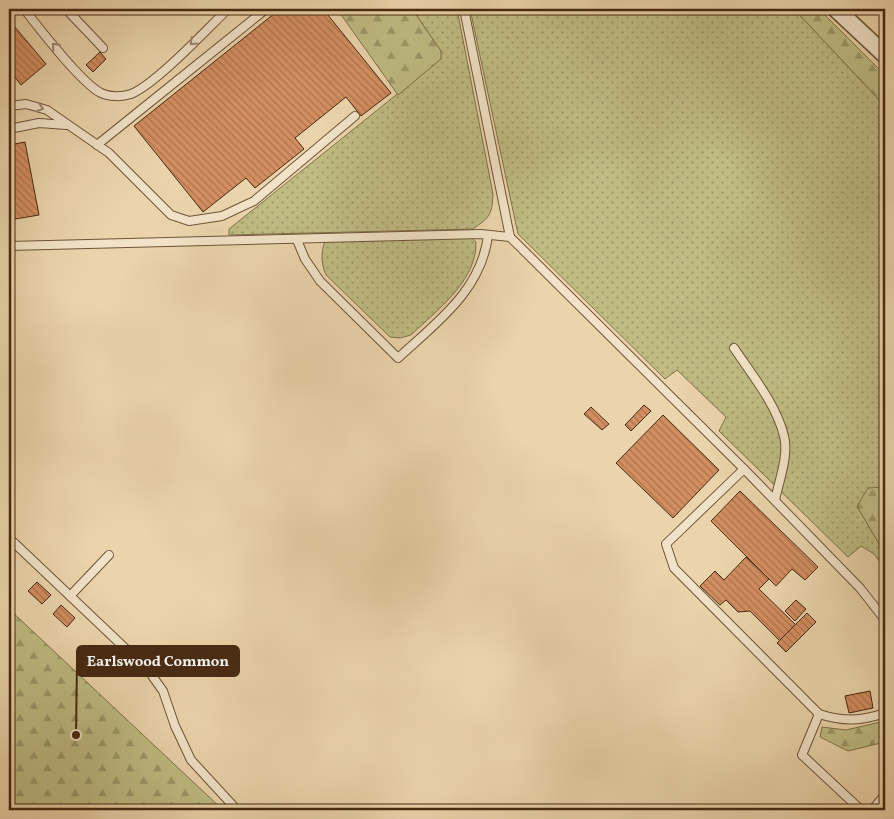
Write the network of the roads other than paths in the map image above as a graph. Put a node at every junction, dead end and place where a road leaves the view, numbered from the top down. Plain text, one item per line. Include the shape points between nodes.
1 (24, 9) edge
2 (66, 9) edge
3 (228, 9) edge
4 (266, 9) edge
5 (464, 9) edge
6 (836, 9) edge
7 (103, 48) dead end
8 (884, 51) edge
9 (9, 106) edge
10 (355, 116) dead end
11 (66, 125) junction
12 (9, 129) edge
13 (97, 145) junction
14 (488, 235) junction
15 (510, 237) junction
16 (296, 240) junction
17 (9, 246) edge
18 (734, 348) dead end
19 (744, 469) junction
20 (774, 500) junction
21 (9, 538) edge
22 (109, 555) dead end
23 (70, 596) junction
24 (885, 620) edge
25 (885, 713) edge
26 (819, 714) junction
27 (885, 795) edge
28 (237, 810) edge
29 (862, 810) edge
30 (872, 810) edge

3 -> 1 lane via 148,84 131,94 115,96 101,93 87,82
2 - 7 lane
4 - 13 lane
5 - 15 lane
6 - 8 street
9 -> 11 lane via 26,104 47,110
10 - 13 lane via 254,201 222,216 189,221 171,215
11 - 12 lane via 39,123
11 - 13 lane
14 - 15 lane
14 - 16 lane
14 - 16 lane via 486,252 459,302 398,358 320,280
15 - 19 lane
16 - 17 lane
18 - 20 lane via 774,411 784,437 782,469
19 - 20 lane
19 - 26 lane via 666,544 674,568
20 - 24 lane via 860,588
21 - 23 lane
22 - 23 lane
23 - 28 lane via 148,670 163,691 191,760
25 - 26 lane via 869,719 839,720
26 - 29 lane via 802,755
27 - 30 lane

